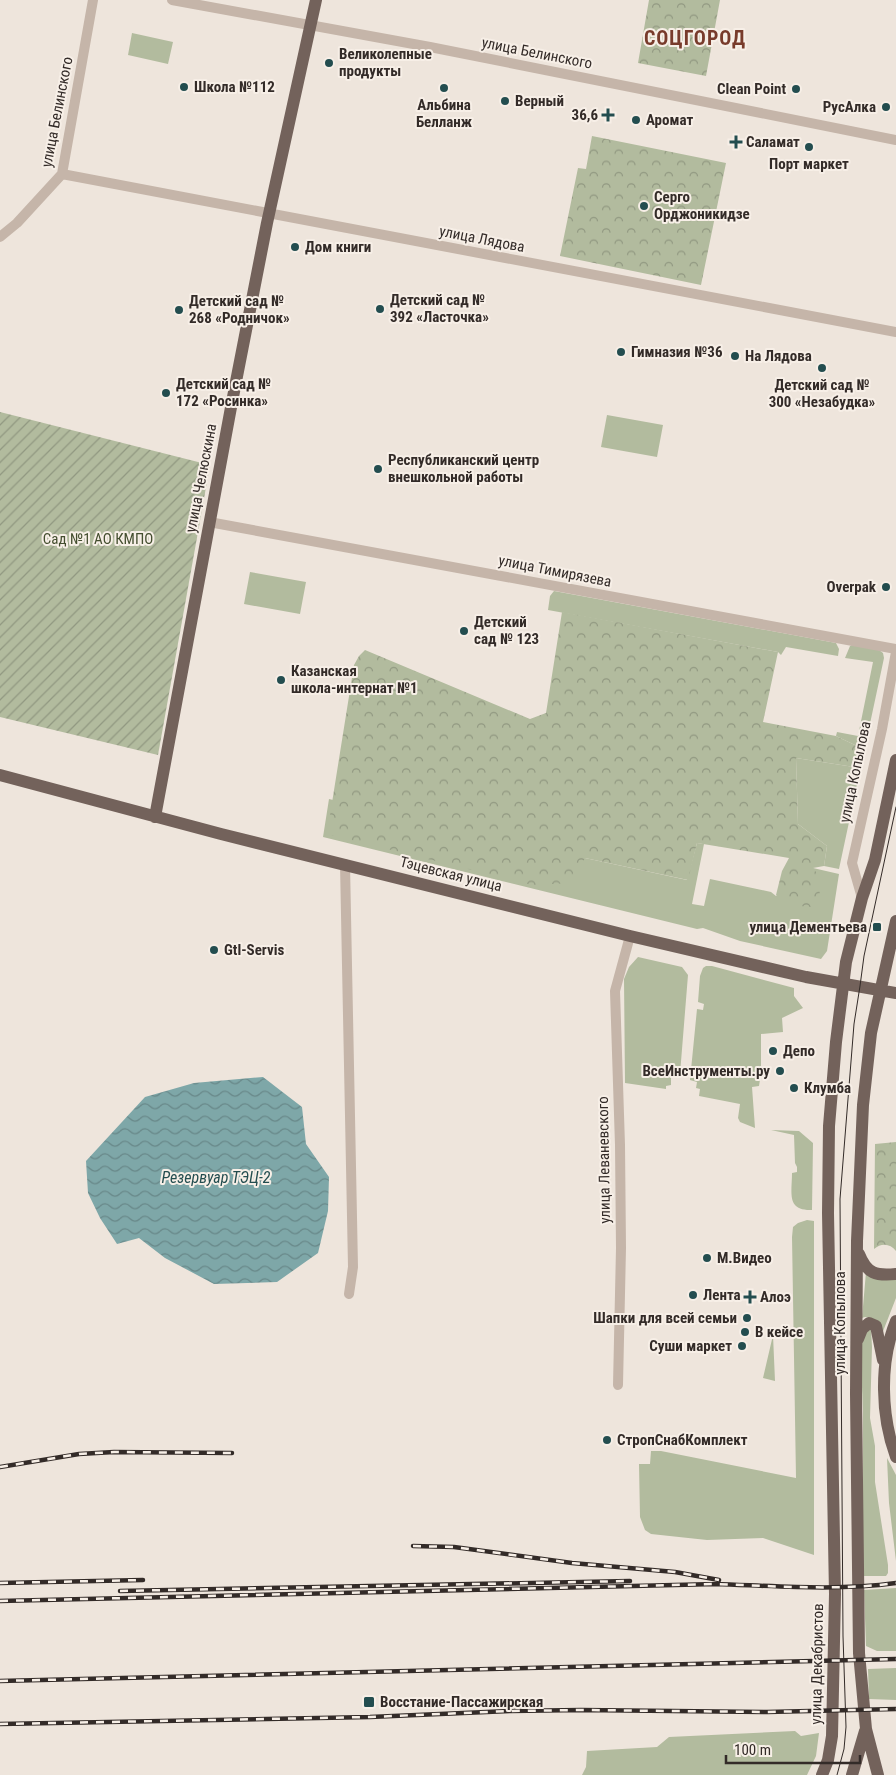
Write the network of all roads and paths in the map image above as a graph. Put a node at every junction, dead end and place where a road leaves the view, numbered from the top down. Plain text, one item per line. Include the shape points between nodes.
1 (93, 0) edge
2 (172, 0) edge
3 (316, 0) edge
4 (201, 2) edge
5 (311, 25) junction
6 (896, 140) edge
7 (62, 174) junction
8 (269, 214) junction
9 (0, 237) edge
10 (896, 332) edge
11 (209, 522) junction
12 (896, 650) edge
13 (896, 760) edge
14 (0, 775) edge
15 (154, 817) junction
16 (344, 864) junction
17 (862, 898) junction
18 (896, 921) edge
19 (630, 936) junction
20 (843, 983) junction
21 (881, 989) junction
22 (896, 993) edge
23 (857, 1248) junction
24 (896, 1274) edge
25 (349, 1294) dead end
26 (896, 1322) edge
27 (856, 1344) junction
28 (885, 1375) junction
29 (618, 1385) dead end
30 (896, 1457) edge
31 (834, 1551) joint
32 (866, 1729) junction
33 (822, 1775) edge
34 (852, 1775) edge
35 (878, 1775) edge

1 - 7 street, улица Белинского
2 - 4 street, улица Белинского
3 - 5 main road, улица Челюскина
4 - 5 street, улица Белинского
5 - 6 street, улица Белинского
5 - 8 main road, улица Челюскина
7 - 8 street, улица Лядова
7 - 9 street, улица Белинского
8 - 10 street, улица Лядова
8 - 11 main road, улица Челюскина
11 - 12 street, улица Тимирязева
11 - 15 main road, улица Челюскина
12 - 17 street, улица Копылова via 852,863
13 - 17 main road, улица Копылова via 875,860
14 - 15 main road, Тэцевская улица
15 - 16 main road, Тэцевская улица
16 - 19 main road, Тэцевская улица
16 - 25 street via 353,1267
17 - 20 main road, улица Копылова
18 - 21 main road, улица Копылова
19 - 20 main road, Тэцевская улица
19 - 29 street, улица Леваневского via 615,991 621,1248
20 - 21 main road, Тэцевская улица
20 - 31 main road, улица Копылова via 829,1126
21 - 22 main road, Тэцевская улица
21 - 23 main road, улица Копылова via 871,1033 864,1098
23 - 24 main road via 867,1270 876,1274
23 - 27 main road, улица Копылова
26 - 28 main road via 889,1340
27 - 28 main road via 865,1325 876,1326
27 - 32 main road, улица Копылова via 859,1653
28 - 30 main road via 886,1421
31 - 33 main road, улица Декабристов via 832,1736
32 - 34 main road
32 - 35 main road

